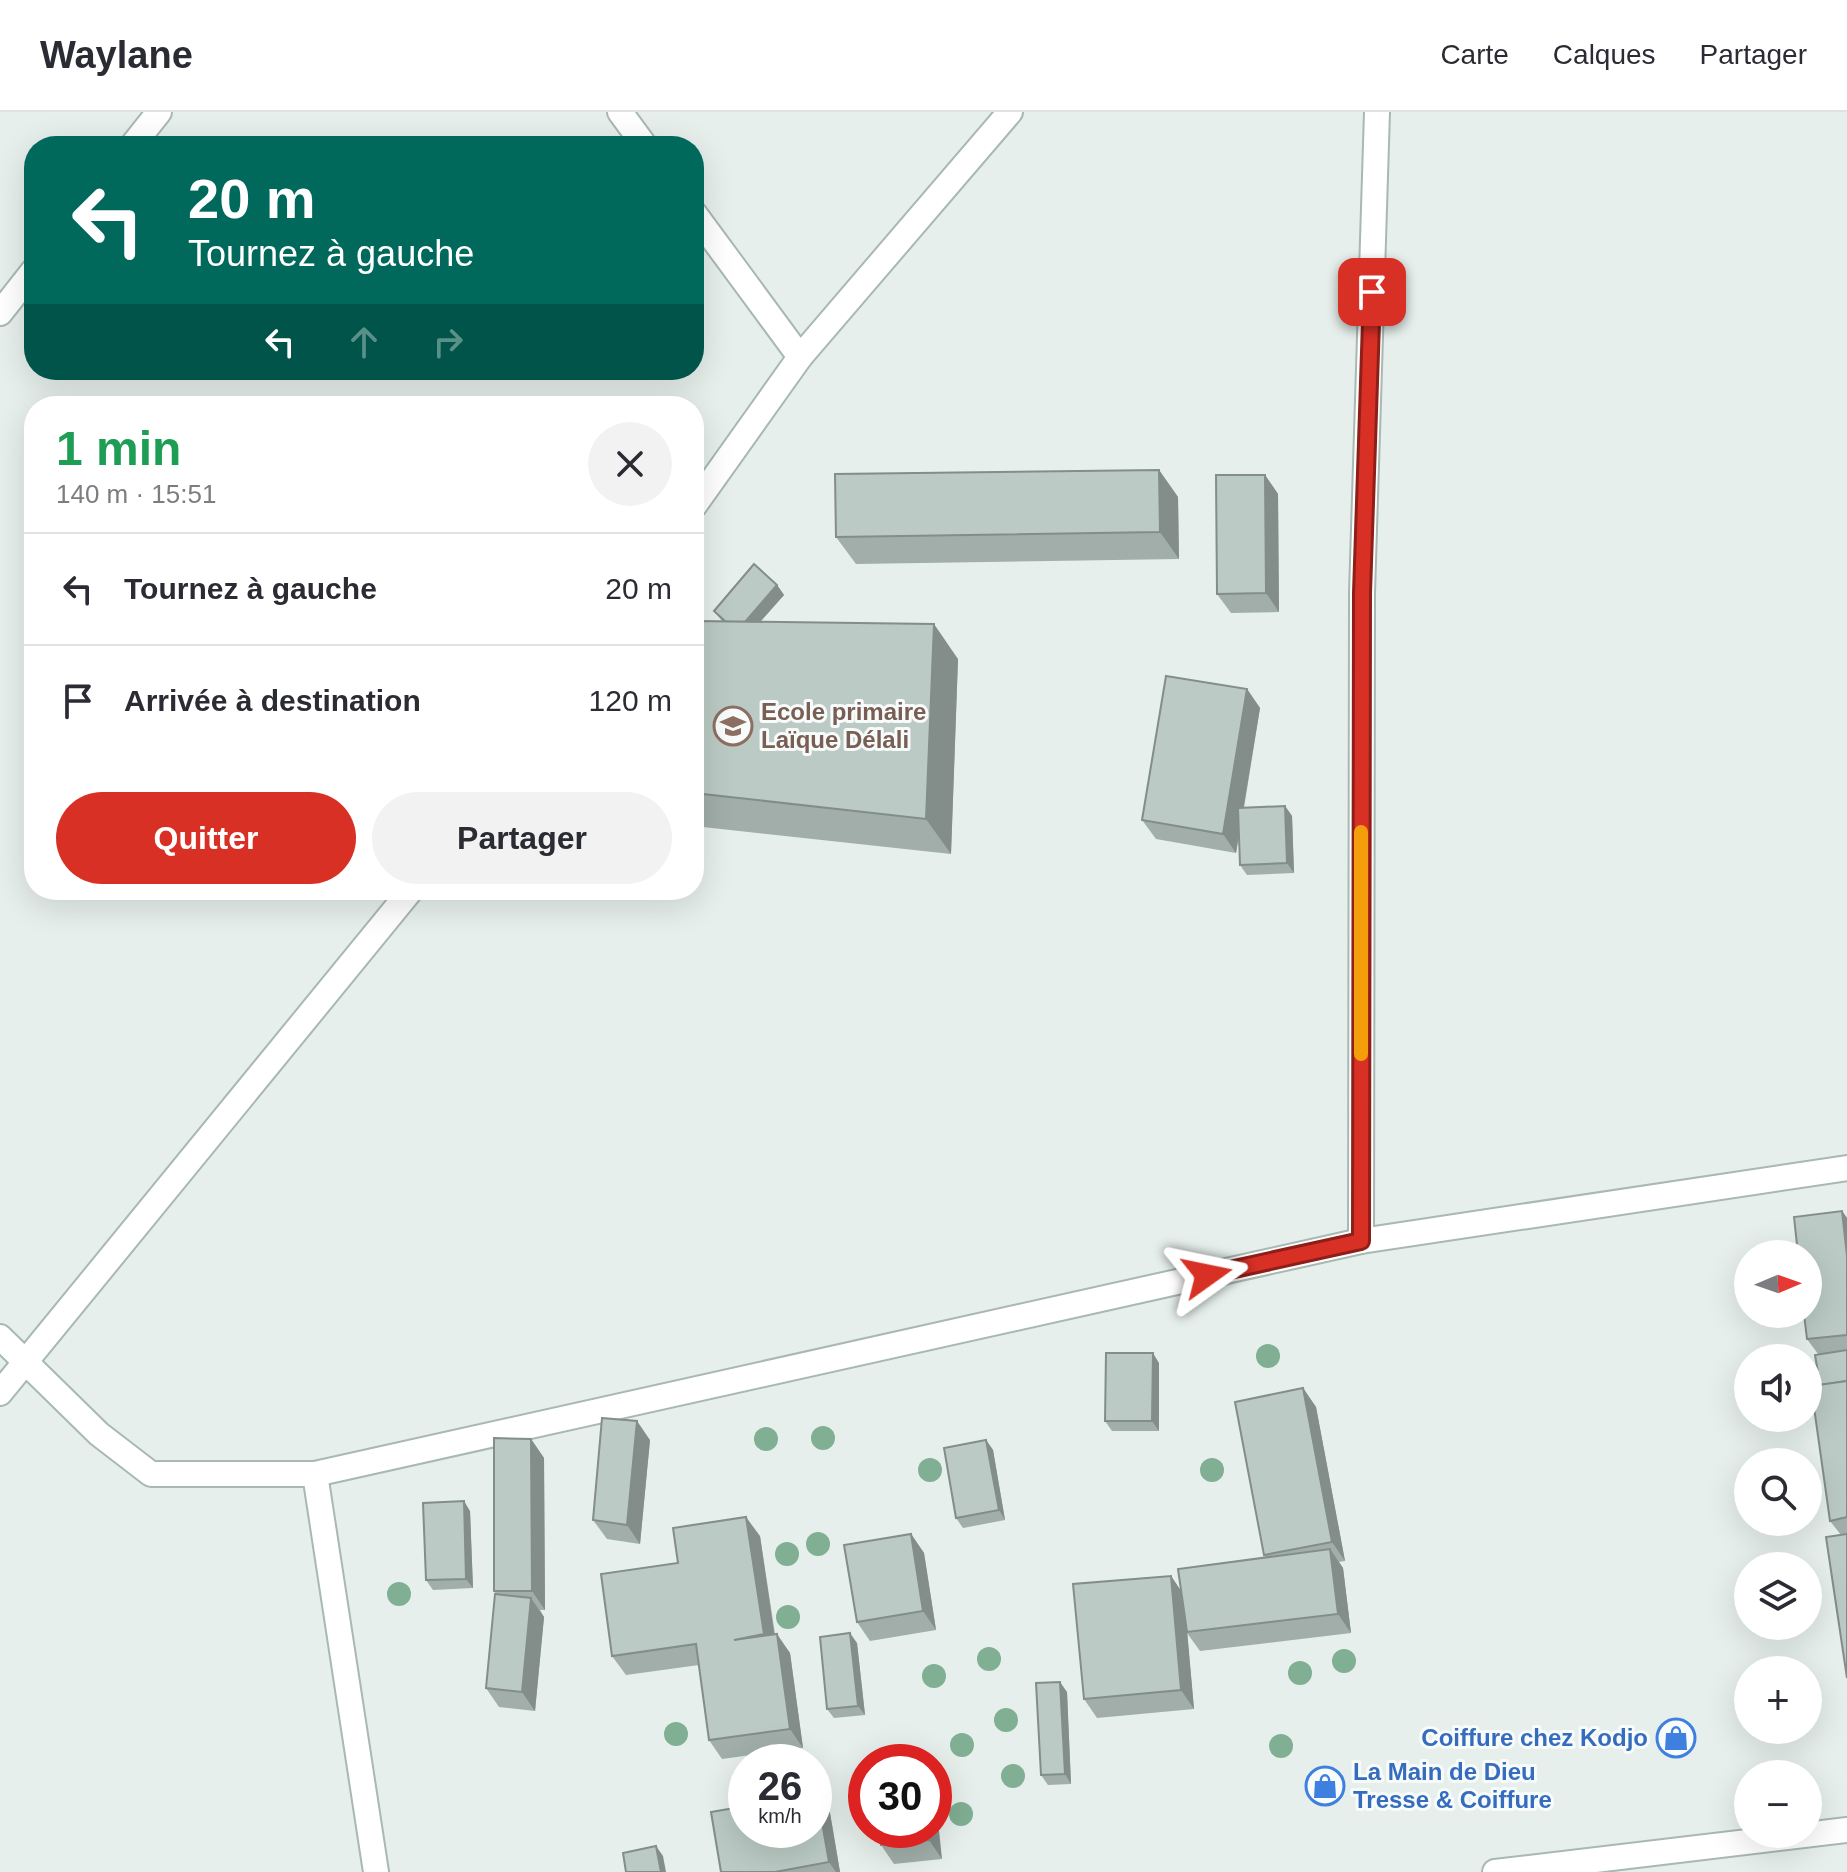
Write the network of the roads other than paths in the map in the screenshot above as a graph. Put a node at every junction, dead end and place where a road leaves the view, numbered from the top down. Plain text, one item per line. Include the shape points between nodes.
1 (159, 112) edge
2 (620, 112) edge
3 (1010, 112) edge
4 (1377, 112) edge
5 (140, 136) edge
6 (638, 136) edge
7 (704, 227) edge
8 (24, 283) edge
9 (0, 313) edge
10 (800, 357) junction
11 (704, 492) edge
12 (403, 900) edge
13 (1847, 1168) edge
14 (1361, 1241) junction
15 (0, 1337) edge
16 (23, 1361) junction
17 (0, 1393) edge
18 (315, 1474) junction
19 (1847, 1830) edge
20 (376, 1872) edge
21 (1495, 1872) edge

1 - 5 street
2 - 6 street
3 - 10 street
4 - 14 street via 1362,593
7 - 10 street
8 - 9 street
10 - 11 street
12 - 16 street
13 - 14 street
14 - 18 street
15 - 16 street
16 - 17 street
16 - 18 street via 99,1434 151,1474
18 - 20 street
19 - 21 street

